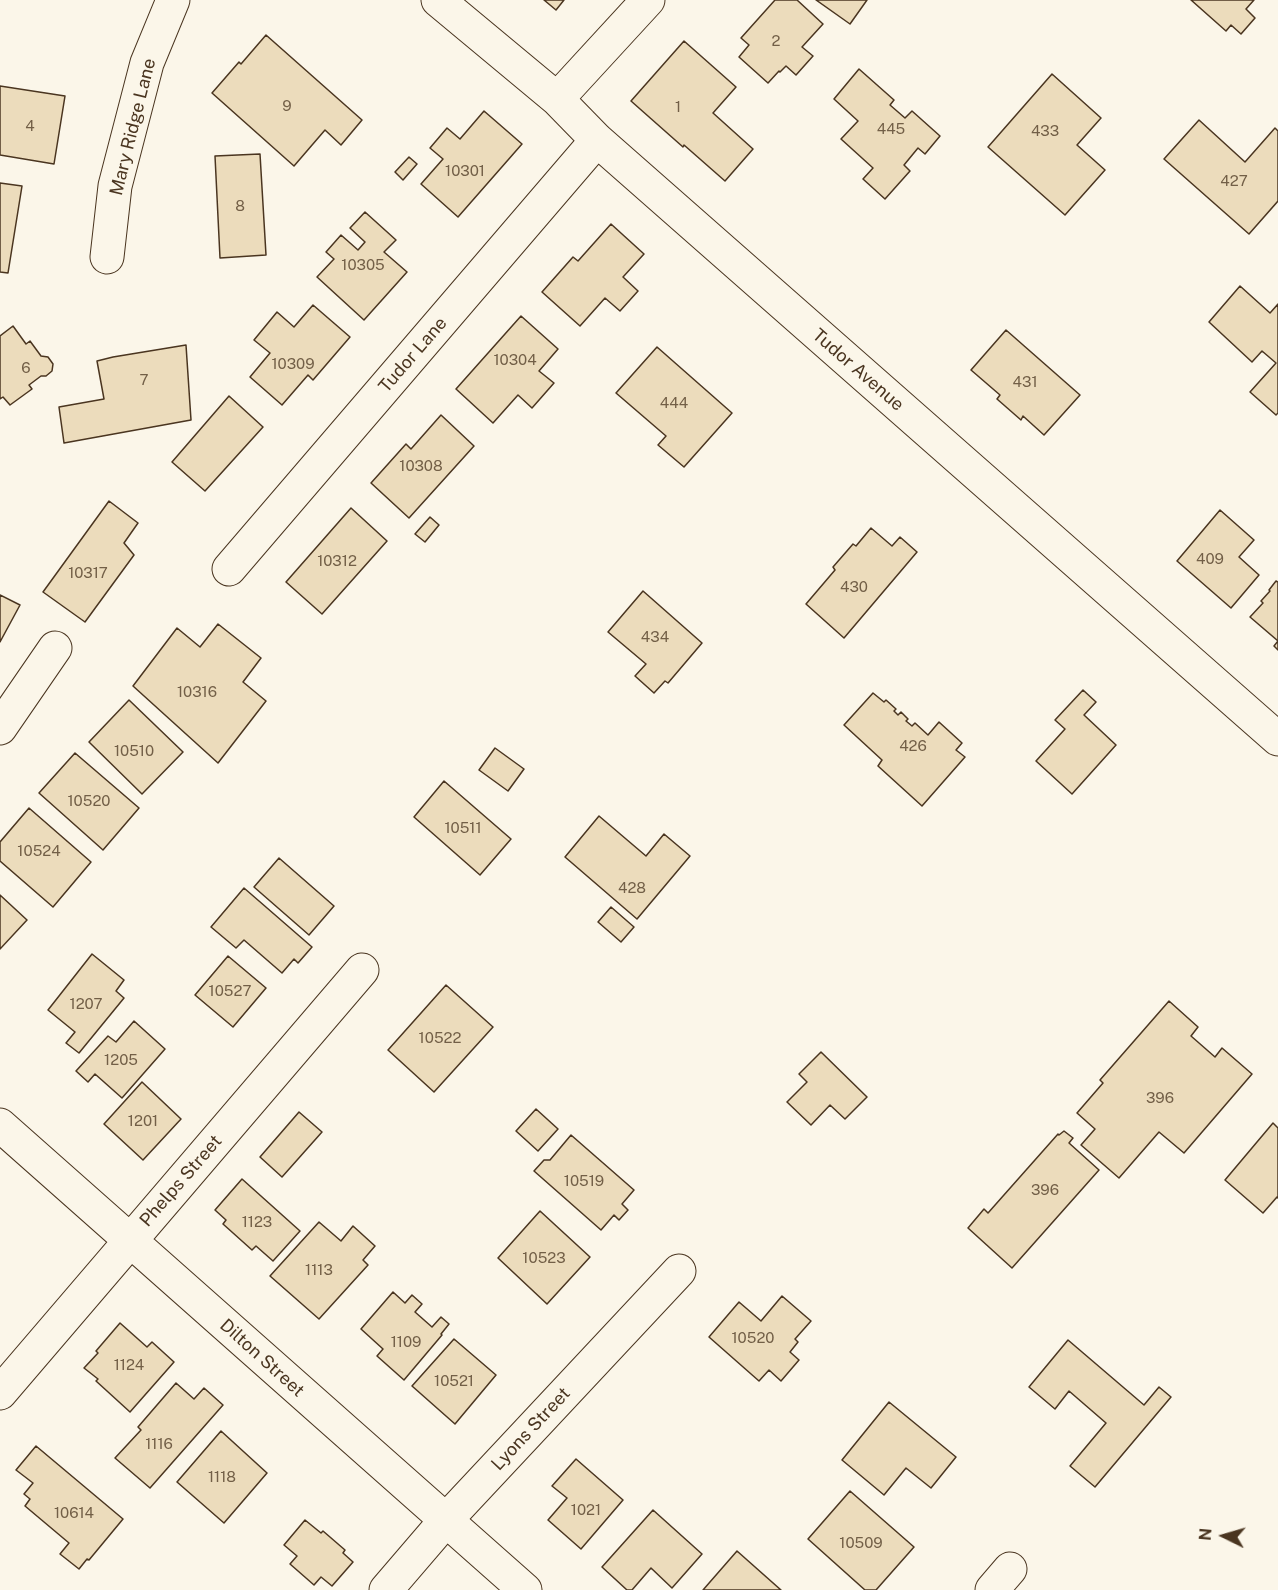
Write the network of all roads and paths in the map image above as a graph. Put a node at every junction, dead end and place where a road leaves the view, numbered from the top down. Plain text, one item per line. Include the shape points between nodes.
1 (173, 0) edge
2 (438, 0) edge
3 (648, 0) edge
4 (558, 99) junction
5 (597, 140) junction
6 (107, 257) dead end
7 (229, 569) dead end
8 (55, 648) dead end
9 (0, 728) edge
10 (1278, 739) edge
11 (362, 970) dead end
12 (0, 1125) edge
13 (130, 1241) junction
14 (679, 1271) dead end
15 (0, 1393) edge
16 (446, 1520) junction
17 (386, 1590) edge
18 (525, 1590) edge

1 - 6 street, Mary Ridge Lane via 147,63 115,186
2 - 4 street, Tudor Avenue
3 - 4 street
4 - 5 street, Tudor Avenue
5 - 7 street, Tudor Lane
5 - 10 street, Tudor Avenue
8 - 9 street
11 - 13 street, Phelps Street
12 - 13 street, Dilton Street
13 - 15 street, Phelps Street
13 - 16 street, Dilton Street
14 - 16 street, Lyons Street
16 - 17 street, Lyons Street
16 - 18 street, Dilton Street

